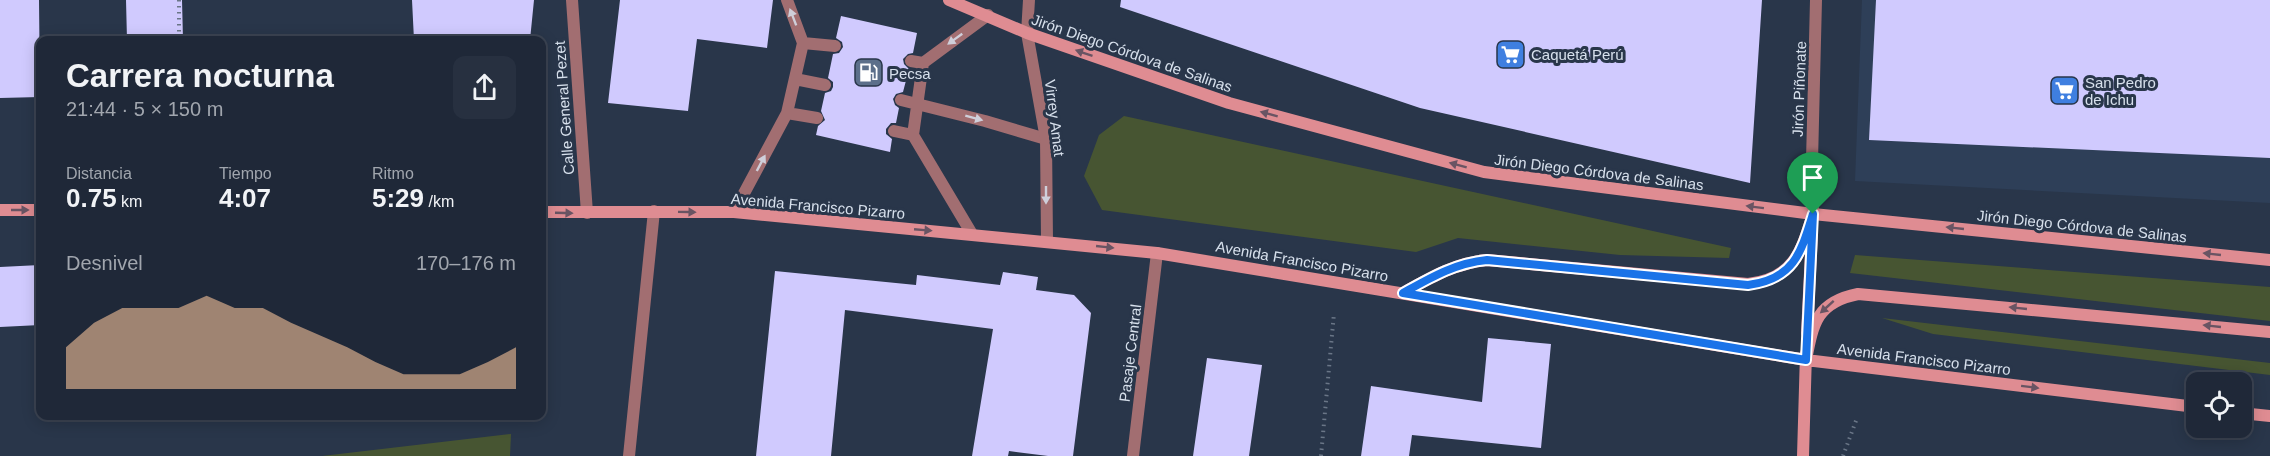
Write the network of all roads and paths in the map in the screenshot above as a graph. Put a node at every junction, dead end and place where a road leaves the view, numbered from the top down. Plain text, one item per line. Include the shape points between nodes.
1 (179, 0) edge
2 (572, 0) edge
3 (787, 0) edge
4 (949, 0) edge
5 (1029, 0) edge
6 (1816, 0) edge
7 (988, 15) junction
8 (1027, 33) junction
9 (179, 36) edge
10 (803, 43) junction
11 (835, 46) dead end
12 (795, 79) junction
13 (825, 85) dead end
14 (901, 100) dead end
15 (917, 103) junction
16 (787, 113) junction
17 (817, 118) dead end
18 (894, 131) dead end
19 (913, 135) junction
20 (1046, 139) junction
21 (0, 210) edge
22 (36, 210) edge
23 (654, 211) junction
24 (546, 212) edge
25 (734, 212) junction
26 (587, 213) junction
27 (1813, 214) junction
28 (972, 234) junction
29 (1047, 241) junction
30 (1158, 253) junction
31 (2270, 260) edge
32 (1403, 293) junction
33 (1335, 304) dead end
34 (2270, 332) edge
35 (1806, 360) junction
36 (2186, 406) edge
37 (2252, 415) edge
38 (2270, 417) edge
39 (1857, 418) dead end
40 (629, 456) edge
41 (1133, 456) edge
42 (1321, 456) edge
43 (1803, 456) edge
44 (1843, 456) edge

1 - 9 path
2 - 26 street, Calle General Pezet
10 -> 3 street
4 - 7 main road, Jirón Diego Córdova de Salinas
5 - 8 street, Virrey Amat
6 - 27 street, Jirón Piñonate
7 - 8 main road, Jirón Diego Córdova de Salinas
7 -> 15 street via 917,62
8 - 20 street, Virrey Amat
27 -> 8 main road, Jirón Diego Córdova de Salinas via 1484,172 1229,103
10 - 11 street
10 - 12 street
12 - 13 street
12 - 16 street
14 - 15 street
15 - 19 street
15 -> 20 street
16 - 17 street
25 -> 16 street
18 - 19 street
19 - 28 street
20 -> 29 street, Virrey Amat
21 -> 22 main road
23 -> 25 main road, Avenida Francisco Pizarro
23 - 26 main road, Avenida Francisco Pizarro
23 - 40 street
24 -> 26 main road, Avenida Francisco Pizarro
25 -> 28 main road, Avenida Francisco Pizarro
31 -> 27 main road, Jirón Diego Córdova de Salinas
27 - 32 main road via 1796,259 1778,276 1764,282 1748,285 1487,260 1445,270
27 - 35 main road
28 - 29 main road, Avenida Francisco Pizarro
29 -> 30 main road, Avenida Francisco Pizarro
30 - 32 main road, Avenida Francisco Pizarro
30 - 41 street, Pasaje Central
32 - 35 main road, Avenida Francisco Pizarro
33 - 42 path
34 -> 35 main road via 1858,294 1836,300 1821,313 1812,330
35 -> 36 main road, Avenida Francisco Pizarro
35 - 43 main road
37 - 38 main road
39 - 44 path

